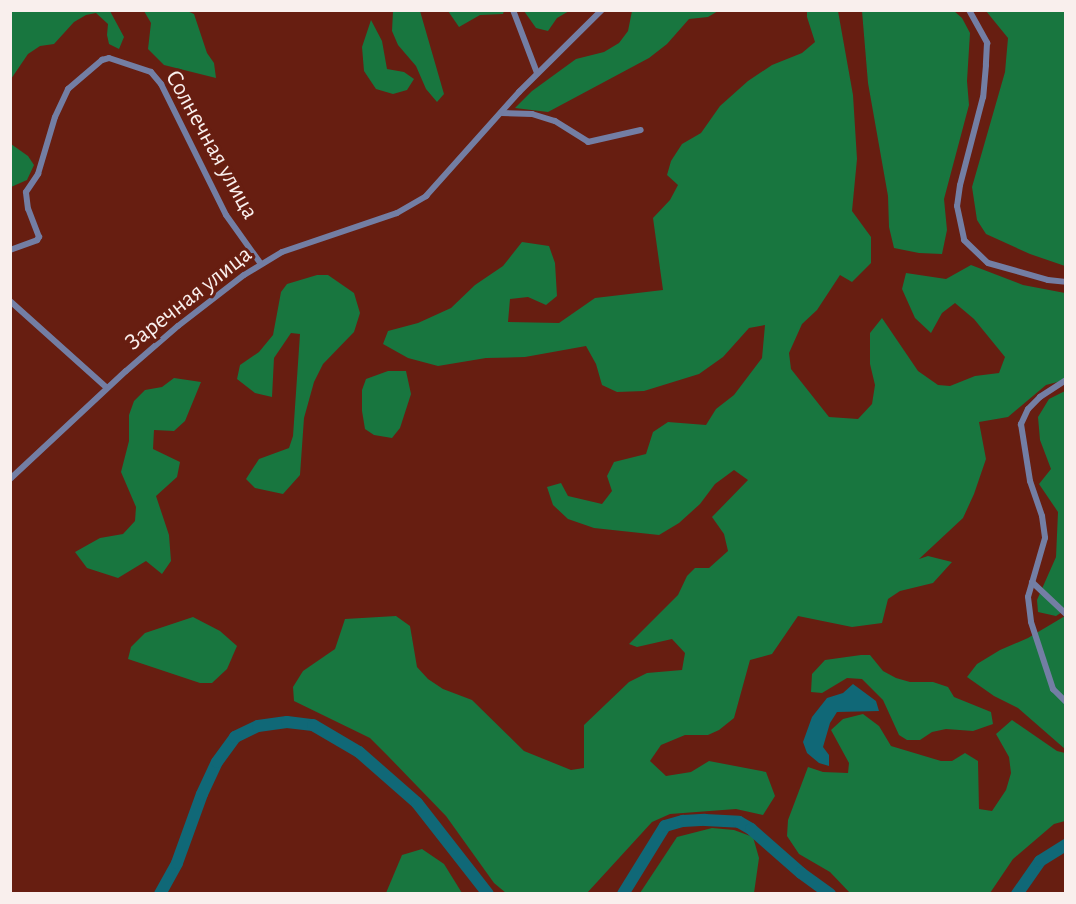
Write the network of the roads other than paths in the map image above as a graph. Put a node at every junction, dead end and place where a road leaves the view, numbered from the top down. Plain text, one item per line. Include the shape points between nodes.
1 (513, 10) edge
2 (602, 10) edge
3 (969, 10) edge
4 (537, 73) junction
5 (501, 113) junction
6 (641, 130) dead end
7 (10, 250) edge
8 (261, 264) junction
9 (1065, 282) edge
10 (10, 301) edge
11 (1065, 380) edge
12 (107, 388) junction
13 (10, 479) edge
14 (1032, 582) junction
15 (1065, 614) edge
16 (1065, 702) edge

1 - 4 street
2 - 4 street, Заречная улица
3 - 9 street via 987,43 983,97 957,206 964,240 988,263
4 - 5 street, Заречная улица
5 - 6 street via 532,114 555,122 588,142
5 - 8 street, Заречная улица via 426,196 397,213 282,252
7 - 8 street, Солнечная улица via 39,237 26,192 38,174 68,89 109,58 151,72 161,84 226,215
8 - 12 street, Заречная улица via 178,326
10 - 12 street
11 - 14 street via 1028,409 1021,424 1030,481 1046,538
12 - 13 street, Заречная улица
14 - 15 street
14 - 16 street via 1028,597 1031,622 1048,678

